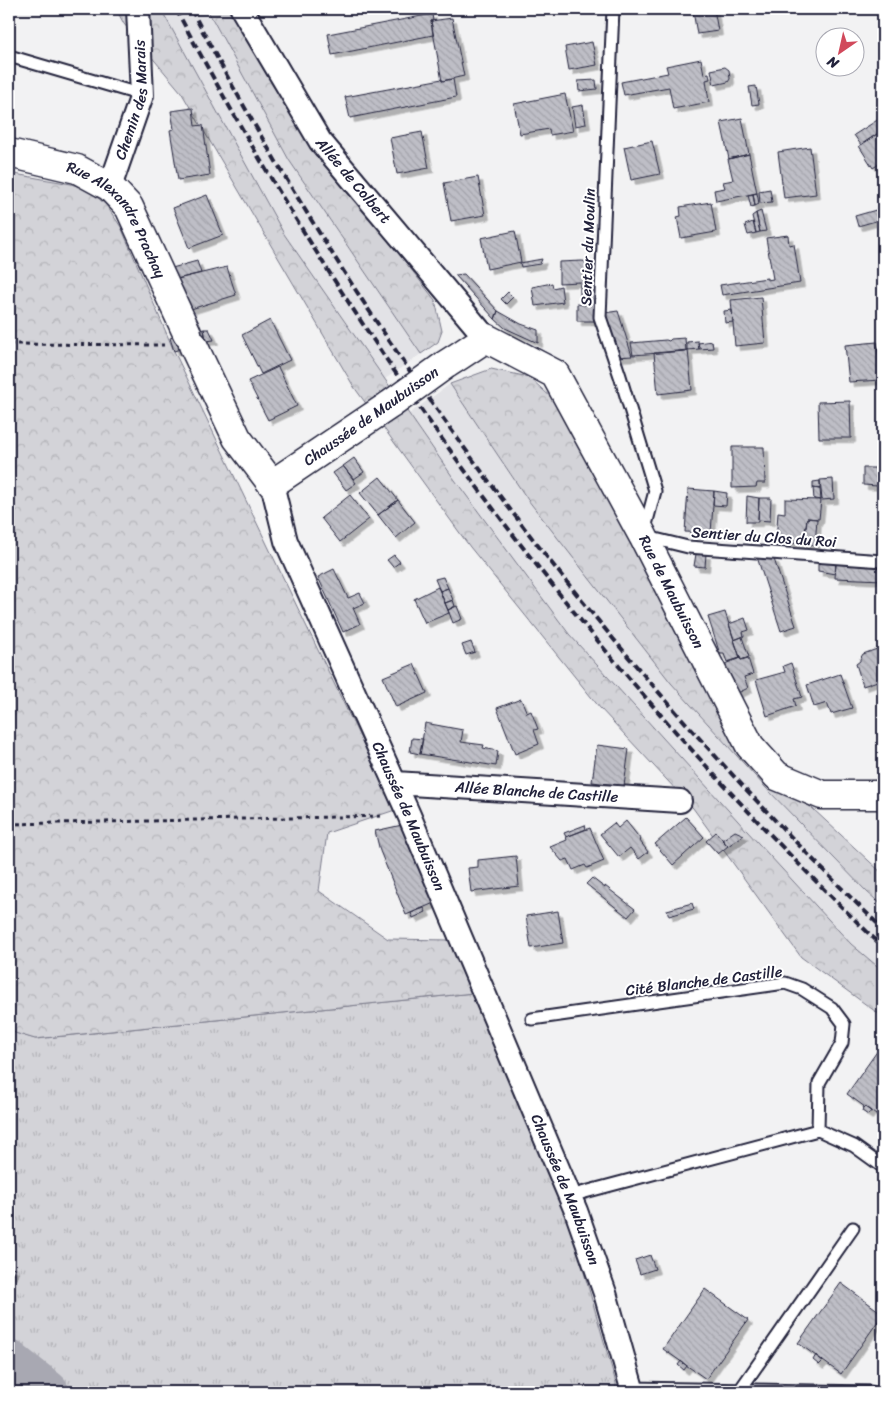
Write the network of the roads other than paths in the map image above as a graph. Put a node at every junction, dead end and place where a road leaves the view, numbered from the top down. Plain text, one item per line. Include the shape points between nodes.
1 (138, 9) edge
2 (242, 9) edge
3 (613, 9) edge
4 (9, 56) edge
5 (142, 95) junction
6 (9, 153) edge
7 (110, 187) junction
8 (486, 338) junction
9 (272, 484) junction
10 (643, 536) junction
11 (883, 561) edge
12 (395, 783) junction
13 (883, 795) edge
14 (680, 801) dead end
15 (532, 1018) dead end
16 (818, 1130) junction
17 (883, 1167) edge
18 (570, 1196) junction
19 (853, 1228) dead end
20 (632, 1390) edge
21 (740, 1390) junction
22 (870, 1392) edge

1 - 5 street, Chemin des Marais
2 - 8 street, Allée de Colbert via 320,141
3 - 10 lane, Sentier du Moulin via 600,317 656,491
4 - 5 lane
5 - 7 street, Chemin des Marais
6 - 7 street, Rue Alexandre Prachay via 77,169
7 - 9 street, Rue Alexandre Prachay via 129,207 183,341 237,438
8 - 9 street, Chaussée de Maubuisson, bridge
8 - 10 street, Rue de Maubuisson via 555,374
9 - 12 street, Chaussée de Maubuisson via 286,541
10 - 11 lane, Sentier du Clos du Roi via 688,547
10 - 13 street, Rue de Maubuisson via 750,746 777,776 822,795
12 - 14 street, Allée Blanche de Castille
12 - 18 street, Chaussée de Maubuisson
15 - 16 lane, Cité Blanche de Castille via 785,983 802,989 832,1008 844,1024 842,1043 819,1083
16 - 17 lane via 854,1146
16 - 18 lane
18 - 20 street, Chaussée de Maubuisson via 605,1293
19 - 21 lane
20 - 21 lane
21 - 22 lane

